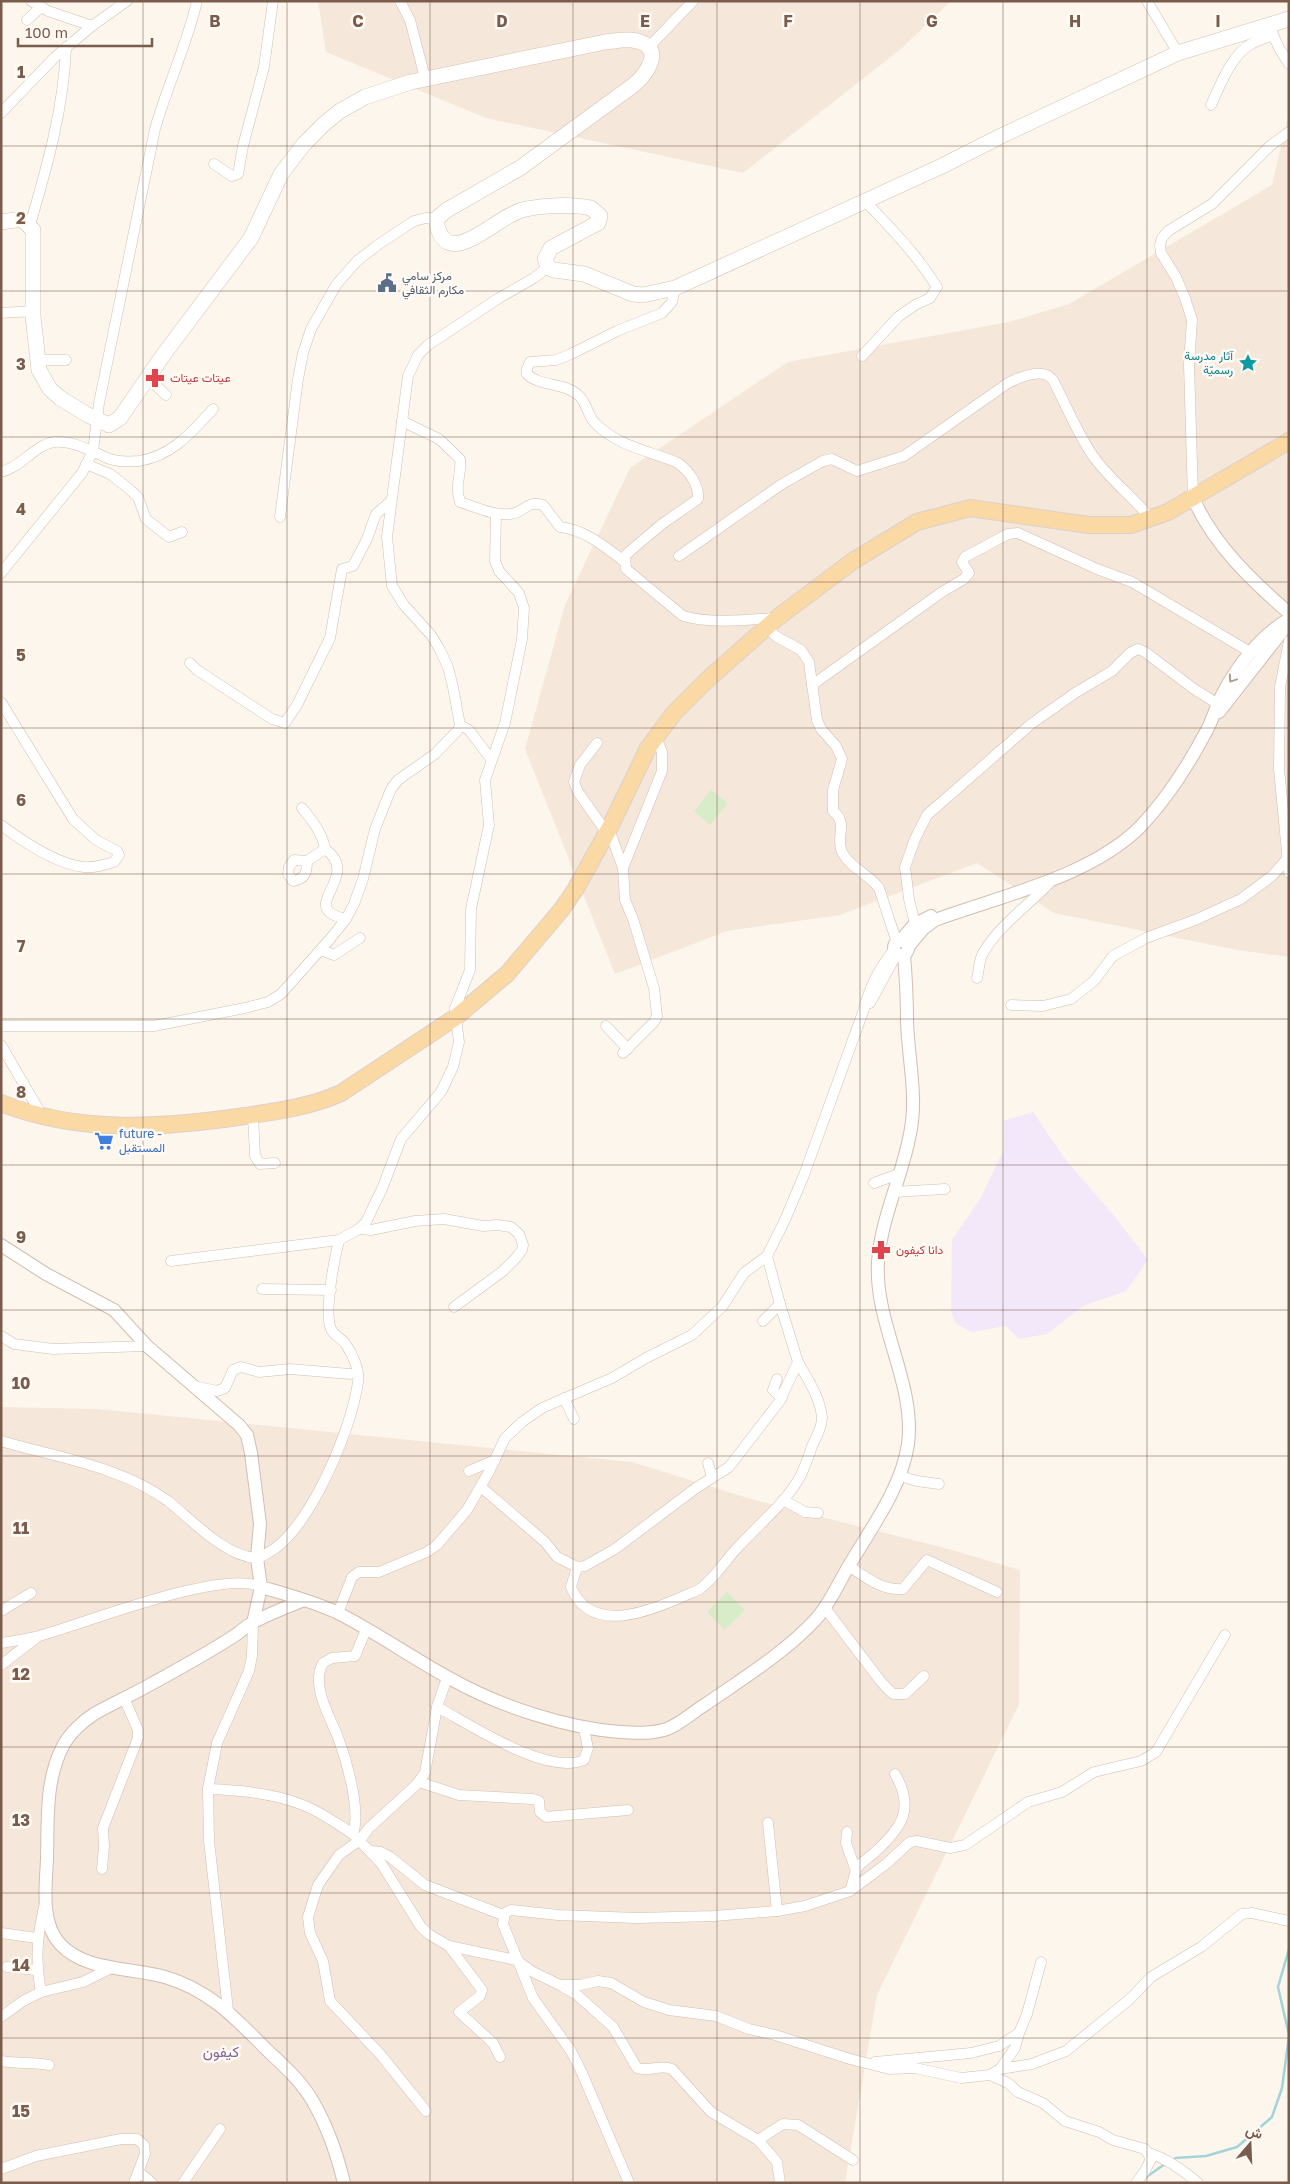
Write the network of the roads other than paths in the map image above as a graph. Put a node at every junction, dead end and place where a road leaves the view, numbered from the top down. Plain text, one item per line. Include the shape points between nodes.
1 (31, 1) edge
2 (128, 1) edge
3 (197, 1) edge
4 (273, 1) edge
5 (400, 1) edge
6 (693, 1) edge
7 (1147, 1) edge
8 (42, 7) junction
9 (27, 20) dead end
10 (1289, 20) edge
11 (92, 26) junction
12 (1271, 30) junction
13 (66, 47) junction
14 (648, 48) junction
15 (1178, 53) junction
16 (1289, 64) edge
17 (425, 78) junction
18 (1211, 105) dead end
19 (1, 113) edge
20 (1289, 132) edge
21 (214, 164) dead end
22 (865, 201) junction
23 (436, 219) junction
24 (1, 222) edge
25 (30, 225) junction
26 (548, 267) junction
27 (675, 288) junction
28 (33, 312) junction
29 (1, 313) edge
30 (862, 356) dead end
31 (37, 360) junction
32 (66, 360) dead end
33 (148, 378) junction
34 (166, 395) dead end
35 (213, 409) dead end
36 (96, 420) junction
37 (402, 421) junction
38 (1289, 441) edge
39 (93, 451) junction
40 (86, 464) junction
41 (1, 472) edge
42 (1193, 498) junction
43 (391, 501) junction
44 (496, 514) junction
45 (280, 517) dead end
46 (1152, 519) junction
47 (182, 532) dead end
48 (679, 556) dead end
49 (625, 562) junction
50 (1, 574) edge
51 (1289, 613) edge
52 (1289, 619) edge
53 (771, 622) junction
54 (1289, 623) edge
55 (1289, 641) edge
56 (1250, 652) junction
57 (190, 663) dead end
58 (812, 685) junction
59 (1, 702) edge
60 (1218, 704) junction
61 (1212, 720) junction
62 (460, 725) junction
63 (656, 737) junction
64 (597, 743) dead end
65 (492, 759) junction
66 (302, 808) dead end
67 (1, 825) edge
68 (608, 831) junction
69 (325, 849) junction
70 (1287, 859) junction
71 (308, 861) dead end
72 (623, 868) junction
73 (1289, 873) edge
74 (1052, 879) junction
75 (975, 905) junction
76 (346, 919) junction
77 (915, 924) junction
78 (360, 938) dead end
79 (899, 949) junction
80 (321, 950) junction
81 (977, 978) dead end
82 (1011, 1005) dead end
83 (456, 1017) junction
84 (1, 1026) edge
85 (606, 1026) dead end
86 (1, 1045) edge
87 (1, 1103) edge
88 (253, 1115) junction
89 (43, 1117) junction
90 (275, 1163) dead end
91 (899, 1174) junction
92 (874, 1183) dead end
93 (945, 1189) dead end
94 (893, 1192) junction
95 (359, 1229) junction
96 (340, 1240) junction
97 (1, 1245) edge
98 (768, 1256) junction
99 (171, 1261) dead end
100 (262, 1289) dead end
101 (331, 1290) junction
102 (780, 1304) junction
103 (454, 1307) dead end
104 (763, 1321) dead end
105 (1, 1336) edge
106 (146, 1346) junction
107 (798, 1362) junction
108 (350, 1374) dead end
109 (777, 1379) dead end
110 (194, 1386) junction
111 (564, 1398) junction
112 (782, 1398) junction
113 (574, 1419) dead end
114 (1, 1441) edge
115 (495, 1460) junction
116 (708, 1463) dead end
117 (469, 1471) dead end
118 (900, 1476) junction
119 (712, 1478) junction
120 (940, 1484) dead end
121 (481, 1487) junction
122 (783, 1500) junction
123 (818, 1513) dead end
124 (257, 1558) junction
125 (849, 1566) junction
126 (577, 1567) junction
127 (261, 1587) junction
128 (996, 1592) dead end
129 (31, 1593) dead end
130 (304, 1600) junction
131 (825, 1608) junction
132 (1, 1611) edge
133 (338, 1613) junction
134 (252, 1623) junction
135 (366, 1630) junction
136 (1225, 1635) dead end
137 (37, 1636) junction
138 (1, 1643) edge
139 (1, 1665) edge
140 (924, 1676) dead end
141 (447, 1678) junction
142 (124, 1698) junction
143 (437, 1707) junction
144 (584, 1729) junction
145 (895, 1774) dead end
146 (419, 1782) junction
147 (208, 1789) junction
148 (628, 1810) dead end
149 (768, 1824) dead end
150 (847, 1832) dead end
151 (357, 1837) junction
152 (370, 1851) junction
153 (102, 1869) dead end
154 (856, 1871) junction
155 (850, 1891) junction
156 (46, 1901) junction
157 (777, 1911) junction
158 (504, 1915) junction
159 (1289, 1921) edge
160 (1, 1934) edge
161 (37, 1938) junction
162 (449, 1946) junction
163 (516, 1960) junction
164 (1041, 1962) dead end
165 (7, 1967) dead end
166 (113, 1967) junction
167 (36, 1970) junction
168 (560, 1985) junction
169 (41, 1992) junction
170 (228, 2010) junction
171 (1, 2017) edge
172 (1019, 2033) junction
173 (500, 2057) dead end
174 (1, 2061) edge
175 (861, 2062) junction
176 (49, 2065) dead end
177 (1000, 2069) junction
178 (990, 2075) junction
179 (426, 2111) dead end
180 (220, 2129) dead end
181 (758, 2140) junction
182 (1149, 2153) junction
183 (853, 2160) dead end
184 (1, 2169) edge
185 (139, 2172) junction
186 (134, 2183) edge
187 (152, 2183) edge
188 (183, 2183) edge
189 (344, 2183) edge
190 (629, 2183) edge
191 (780, 2183) edge
192 (1136, 2183) edge
193 (1198, 2183) edge

1 - 8 street
2 - 11 street
3 - 36 street via 155,130
4 - 21 street via 264,67 243,146 240,170 232,176
5 - 17 street via 410,20
6 - 14 street
7 - 15 street
8 - 9 street
8 - 11 street
10 - 12 main road
11 - 13 street
12 - 15 main road
12 - 16 street
12 - 18 street via 1243,49
13 - 19 street
13 - 25 street via 62,96
14 - 17 main road via 634,40 605,42
14 - 23 main road via 652,61 650,67 635,84 520,168
15 - 22 main road
17 - 33 main road via 365,97 315,130 281,174 251,238
20 - 42 street via 1270,146 1212,204 1168,231 1160,245 1161,253 1186,298 1192,320 1189,364
22 - 27 main road
22 - 30 street via 906,245 937,287 930,298 898,317
23 - 26 main road via 440,237 450,244 474,238 522,210 583,206 598,212 598,223 551,248 545,259
23 - 45 street via 414,221 357,262 336,285 311,329 298,379
24 - 25 main road via 22,219
25 - 28 main road via 33,233
26 - 27 main road via 584,274 633,294
26 - 37 street via 428,345 418,355 408,376
27 - 49 street via 672,302 662,313 556,360 530,362 527,369 532,379 561,386 577,394 586,404 591,419 602,430 623,443 678,463 696,484 698,499 643,539 625,556
28 - 29 street
28 - 31 main road
31 - 32 street
31 - 36 main road via 50,390
33 - 34 street
33 - 36 main road via 118,422 109,425
35 - 39 street via 173,449 151,459 121,462
36 - 39 street
37 - 43 street
37 - 44 street via 439,439 460,459 462,470 456,485 460,502
38 - 42 main road
39 - 40 street
39 - 41 street via 64,442 46,444 15,468
40 - 47 street via 110,474 128,488 138,498 146,519 169,537
40 - 50 street
42 - 46 main road
42 - 51 street via 1208,526 1233,559
43 - 57 street via 376,514 353,566 342,569 330,638 285,723 272,719
43 - 62 street via 387,537 392,586 439,648 448,667
44 - 49 street via 511,514 530,503 543,504 560,527 587,535
44 - 65 street via 495,561 499,571 519,593 524,608 521,652 505,722
46 - 48 street via 1107,474 1093,455 1053,380 1047,374 1028,375 1008,383 904,456 857,471 832,459 823,461 782,484
46 - 53 main road via 1132,525 1089,525 970,508 958,510 918,522 898,533 853,561
49 - 53 street via 626,569 683,616
52 - 56 street
53 - 58 street via 778,637 802,650 806,656
53 - 63 main road via 707,680 674,713
54 - 61 street
55 - 70 street via 1280,687 1279,752
56 - 58 street via 1132,582 1018,533 1008,534 965,557 962,562 969,573 964,579
56 -> 60 street
58 - 79 street via 817,720 842,759 832,790 833,811 842,822 841,849 848,861 879,888
59 - 67 street via 72,819 86,833 117,850 119,855 114,862 105,865 71,865
60 - 61 street
60 - 77 street via 1138,649 1112,671 1036,720 946,797 924,820 905,867
61 - 74 street via 1166,796 1141,826 1095,861
62 - 65 street via 470,730
62 - 76 street via 435,754 398,780 391,789 375,830 363,879
63 - 68 main road
63 - 72 street via 662,752 662,771
64 - 68 street via 580,765 574,782
65 - 83 street via 485,780 489,825 471,915 470,970 455,1008
66 - 69 street via 315,825
68 - 72 street via 614,838
68 - 83 main road via 562,909 507,974
69 - 71 street
69 - 76 street via 333,855 339,868 325,901 326,907 335,916
70 - 73 street
70 - 82 street via 1272,876 1241,899 1146,938 1113,956 1094,981 1071,999 1044,1006
72 - 85 street via 625,900 654,988 657,1016 625,1051
74 - 75 street
74 - 81 street via 998,933 982,956
75 - 77 street via 952,909
75 - 79 street via 928,924
76 - 80 street
77 - 79 street
78 - 80 street via 334,955
79 - 91 street via 912,1072 912,1123
79 - 98 street via 876,976 868,993 804,1175
80 - 84 street via 282,994 268,1002 245,1008 154,1026
83 - 88 main road via 322,1102
83 - 95 street via 460,1042 445,1085 400,1138 376,1203
86 - 89 street
87 - 89 main road
88 - 89 main road via 163,1125 89,1124
88 - 90 street via 255,1156 260,1164
91 - 92 street
91 - 94 street
93 - 94 street
94 - 118 street via 878,1257 877,1277 906,1407 908,1442
95 - 96 street
95 - 103 street via 444,1219 511,1227 519,1234 522,1250 503,1271
96 - 99 street
96 - 101 street
97 - 106 street via 46,1274 114,1310
98 - 102 street
98 - 111 street via 744,1274 722,1307 692,1335 612,1378
100 - 101 street
101 - 124 street via 330,1325 345,1343 358,1369 355,1395 335,1456 303,1518 283,1544
102 - 104 street
102 - 107 street
105 - 106 street via 14,1344 53,1349
106 - 110 street
107 - 112 street
107 - 122 street via 822,1418 800,1476
108 - 110 street via 290,1368 259,1372 241,1367 233,1370 225,1388 217,1391
109 - 112 street via 773,1390
110 - 124 street via 239,1424 247,1435 260,1524
111 - 113 street
111 - 115 street via 542,1408 509,1432
112 - 119 street via 729,1467
114 - 124 street via 74,1461 143,1486 225,1546 238,1554
115 - 117 street
115 - 121 street
116 - 119 street
118 - 120 street
118 - 125 street
119 - 126 street via 615,1549 596,1561
121 - 126 street via 545,1542 557,1557
121 - 133 street via 457,1524 433,1549 379,1572 355,1574
122 - 123 street via 805,1512
122 - 126 street via 700,1589 644,1613 610,1617 585,1607 571,1588
124 - 127 street
125 - 128 street via 874,1583 903,1589 927,1560
125 - 131 street
127 - 130 street
127 - 134 street
127 - 137 street via 232,1582 187,1591
129 - 132 street
130 - 133 street
130 - 134 street
131 - 140 street via 893,1694 905,1694
131 - 144 street via 797,1637 670,1728 638,1733
133 - 135 street
134 - 142 street
134 - 147 street via 249,1670 217,1743
135 - 141 street
135 - 151 street via 355,1656 332,1658 323,1663 320,1672 322,1694 341,1745 351,1786
136 - 155 street via 1156,1752 1147,1759 1094,1772 1062,1792 1028,1802 965,1845 950,1848 910,1842
137 - 138 street
137 - 139 street
141 - 143 street
141 - 144 street via 523,1710
142 - 153 street via 138,1730 138,1738 103,1828
142 - 156 street via 93,1715 71,1735 54,1767 48,1801
143 - 144 street via 516,1749 554,1764 584,1760 588,1748
143 - 146 street via 427,1768
145 - 154 street via 904,1791 902,1819 889,1838
146 - 148 street via 459,1795 533,1799 539,1801 540,1812 546,1817
146 - 151 street
147 - 151 street via 284,1798 313,1810
147 - 170 street via 209,1842
149 - 157 street
150 - 154 street via 846,1843
151 - 152 street
151 - 179 street via 339,1855 318,1885 308,1918 310,1932 323,1961 330,2001 380,2054
152 - 158 street via 390,1857 425,1885
152 - 162 street via 416,1921 430,1935
154 - 155 street
155 - 157 street via 805,1906
156 - 161 street
156 - 166 street via 48,1920 60,1944 79,1958
157 - 158 street via 637,1918 511,1910
158 - 163 street via 503,1924
159 - 177 street via 1242,1914 1202,1947 1152,1977 1130,1999 1066,2050 1032,2064
160 - 161 street
161 - 167 street
162 - 163 street
162 - 173 street via 482,1990 480,1996 459,2012 493,2043
163 - 168 street
163 - 190 street via 533,1998 571,2051
164 - 172 street
165 - 167 street
166 - 169 street via 83,1982
166 - 170 street via 168,1977
167 - 169 street
168 - 175 street via 598,1981 611,1983 644,2002 662,2008 716,2016
168 - 181 street via 576,1994 613,2027 638,2068 665,2066 672,2069 711,2112
169 - 171 street
170 - 189 street via 292,2073 311,2098 326,2125
172 - 175 street via 998,2046 971,2052 890,2062
172 - 177 street via 1015,2048
174 - 176 street
175 - 178 street via 889,2069 915,2068 961,2078
177 - 178 street
178 - 182 street via 1043,2103 1065,2121 1113,2140 1145,2148
180 - 188 street
181 - 183 street via 783,2124 798,2125
181 - 191 street via 777,2162
182 - 192 street via 1149,2164
182 - 193 street via 1185,2171
184 - 185 street via 36,2156 121,2139 137,2139 144,2144 145,2154
185 - 186 street
185 - 187 street

